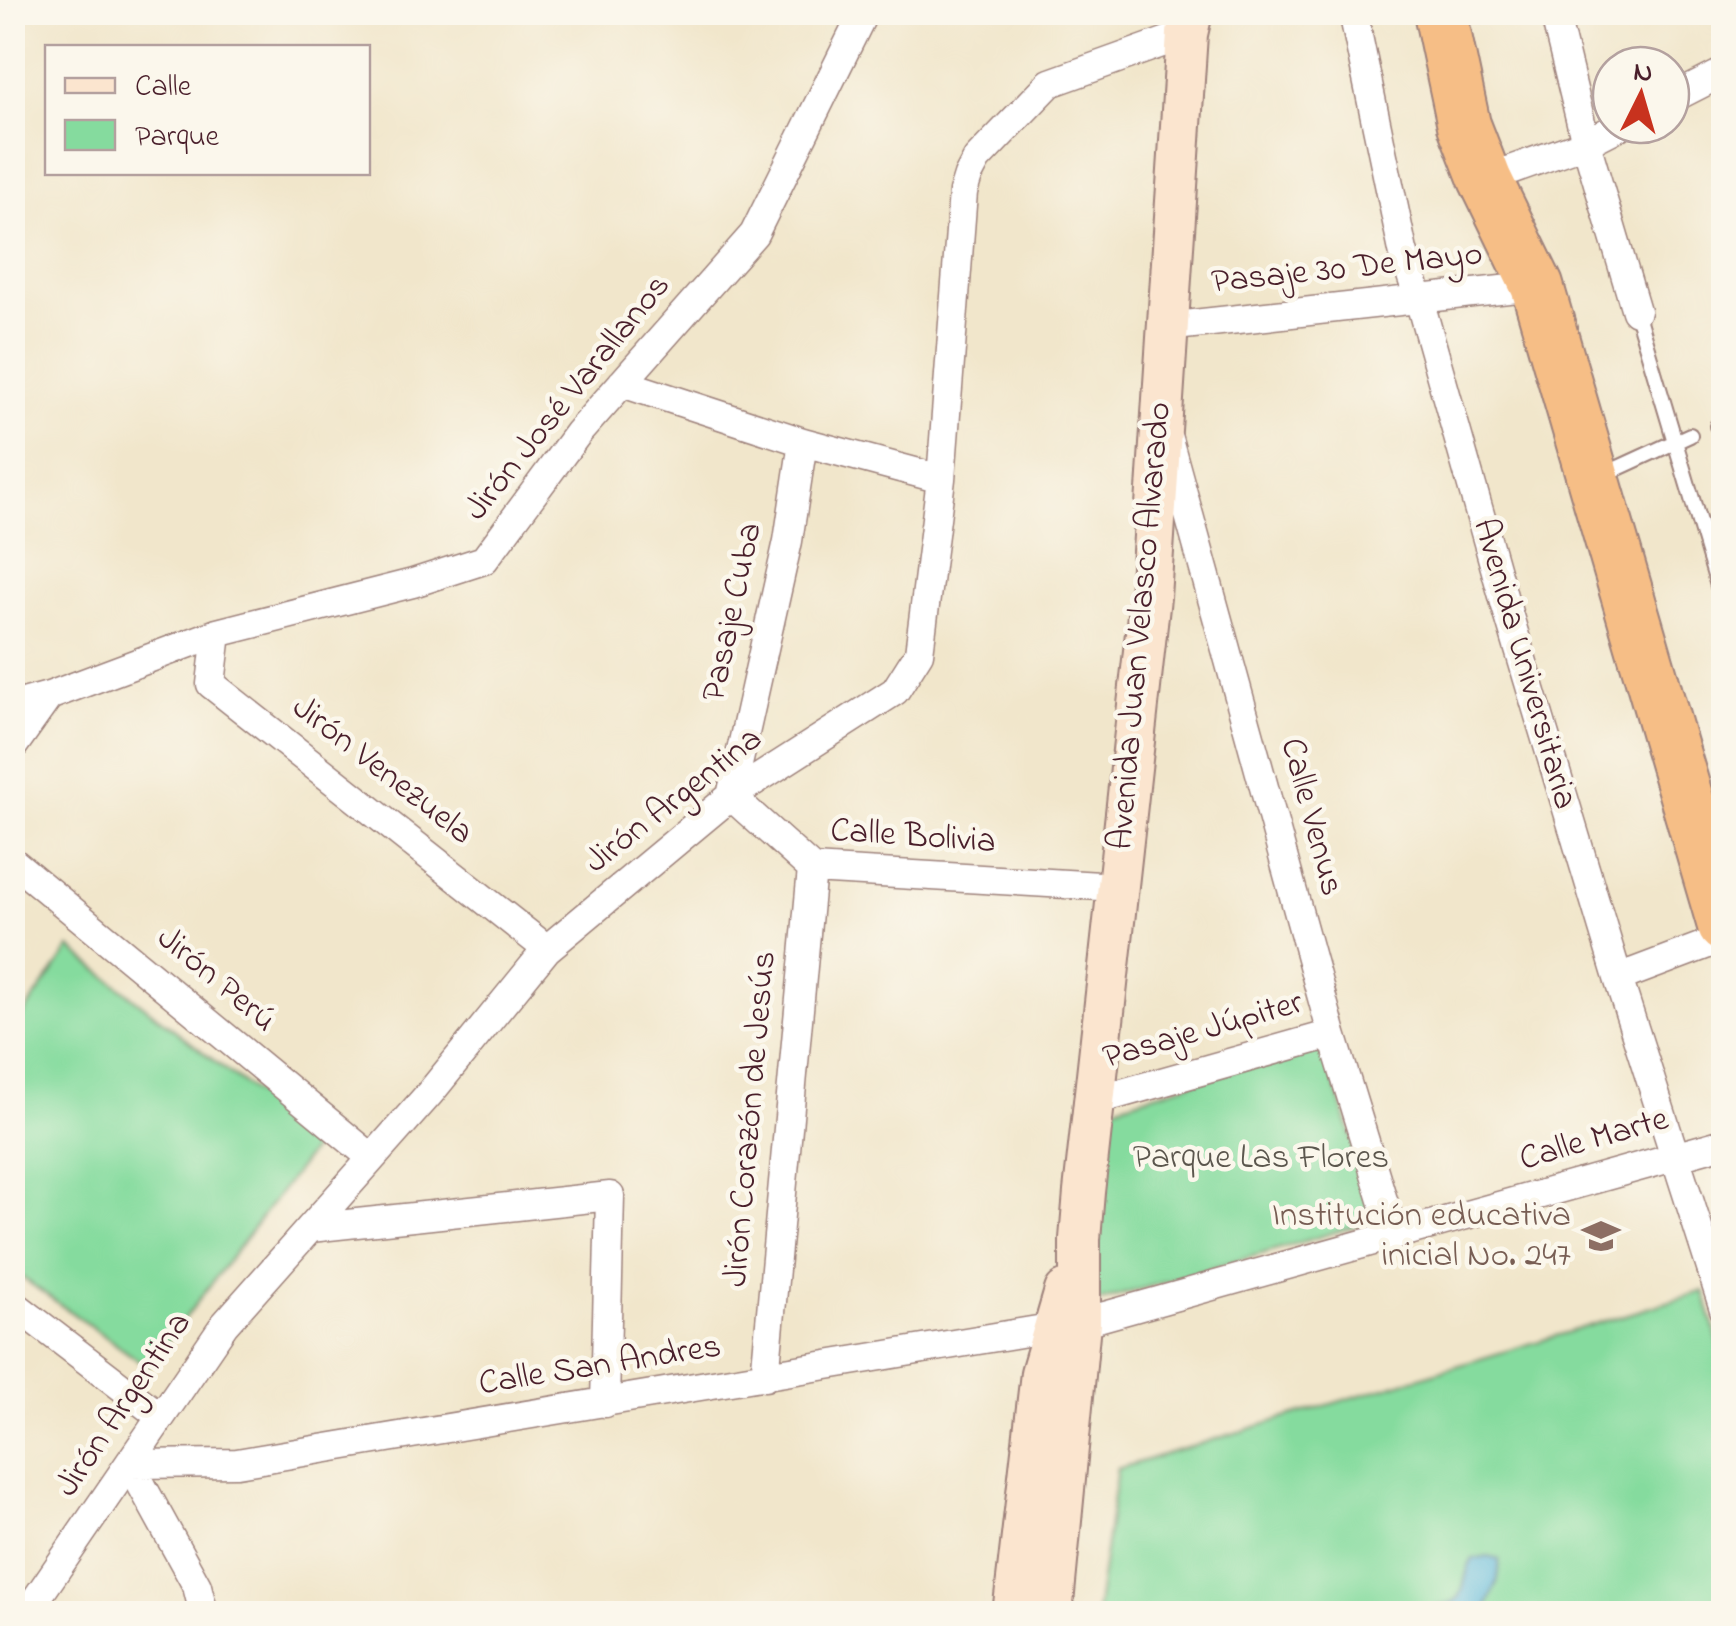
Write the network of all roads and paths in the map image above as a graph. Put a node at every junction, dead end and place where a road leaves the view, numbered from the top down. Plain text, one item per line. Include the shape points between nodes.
1 (864, 12) edge
2 (1354, 12) edge
3 (1440, 12) edge
4 (1554, 12) edge
5 (1189, 23) edge
6 (1724, 72) edge
7 (1691, 89) edge
8 (1591, 140) edge
9 (1586, 143) junction
10 (1484, 179) junction
11 (1537, 286) junction
12 (1419, 299) junction
13 (1636, 311) joint
14 (1166, 327) junction
15 (622, 383) junction
16 (1162, 416) junction
17 (1690, 435) dead end
18 (802, 442) junction
19 (1674, 442) junction
20 (941, 479) junction
21 (1594, 479) junction
22 (1724, 606) edge
23 (217, 633) junction
24 (49, 696) junction
25 (12, 706) edge
26 (12, 748) edge
27 (732, 796) junction
28 (12, 860) edge
29 (812, 869) junction
30 (1117, 886) junction
31 (1724, 926) edge
32 (1724, 938) edge
33 (547, 948) junction
34 (1618, 978) junction
35 (1332, 1034) junction
36 (1094, 1101) junction
37 (1724, 1143) edge
38 (1674, 1156) junction
39 (372, 1158) junction
40 (310, 1228) junction
41 (1394, 1236) junction
42 (12, 1303) edge
43 (1724, 1309) edge
44 (1067, 1325) junction
45 (765, 1376) junction
46 (605, 1403) junction
47 (162, 1416) junction
48 (130, 1464) junction
49 (26, 1614) edge
50 (204, 1614) edge
51 (1013, 1614) edge
52 (1052, 1614) edge

1 - 15 street, Jirón José Varallanos via 754,234
2 - 12 street, Avenida Universitaria via 1403,251
3 - 10 highway via 1464,125
4 - 9 street
5 - 14 street, Avenida Juan Velasco Alvarado
5 - 20 street, Jirón Argentina via 1050,83 977,159 964,192
6 - 7 street
8 - 9 street
9 - 10 street
9 - 13 street
10 - 11 highway
11 - 12 street, Pasaje 30 De Mayo
11 - 21 highway
12 - 14 street, Pasaje 30 De Mayo
12 - 34 street, Avenida Universitaria
13 - 19 lane
14 - 16 street, Avenida Juan Velasco Alvarado
15 - 18 street
15 - 23 street, Jirón José Varallanos via 484,560
16 - 30 street, Avenida Juan Velasco Alvarado via 1150,597
16 - 35 street, Calle Venus
17 - 19 lane
18 - 20 street
18 - 27 street, Pasaje Cuba via 788,541
19 - 21 lane
19 - 22 lane
20 - 27 street, Jirón Argentina via 919,653 896,691
21 - 31 highway
23 - 24 street, Jirón José Varallanos
23 - 33 street, Jirón Venezuela via 211,684
24 - 25 street, Jirón José Varallanos
24 - 26 street
27 - 29 street, Calle Bolivia
27 - 33 street, Jirón Argentina
28 - 39 street, Jirón Perú
29 - 30 street, Calle Bolivia
29 - 45 street, Jirón Corazón de Jesús
30 - 36 street, Avenida Juan Velasco Alvarado
32 - 34 street
33 - 39 street, Jirón Argentina
34 - 38 street, Avenida Universitaria
35 - 36 street, Pasaje Júpiter
35 - 41 street, Calle Venus
36 - 44 street, Avenida Juan Velasco Alvarado
37 - 38 street, Calle Marte
38 - 41 street, Calle Marte
38 - 43 street, Avenida Universitaria
39 - 40 street, Jirón Argentina
40 - 46 street via 610,1196
40 - 47 street, Jirón Argentina via 224,1326
41 - 44 street, Calle Marte
42 - 47 street
44 - 45 street, Calle San Andres
44 - 51 street, Avenida Juan Velasco Alvarado via 1041,1373
44 - 52 street, Avenida Juan Velasco Alvarado
45 - 46 street, Calle San Andres
46 - 48 street, Calle San Andres via 237,1463
47 - 48 street, Jirón Argentina
48 - 49 street, Jirón Argentina
48 - 50 street via 197,1586

